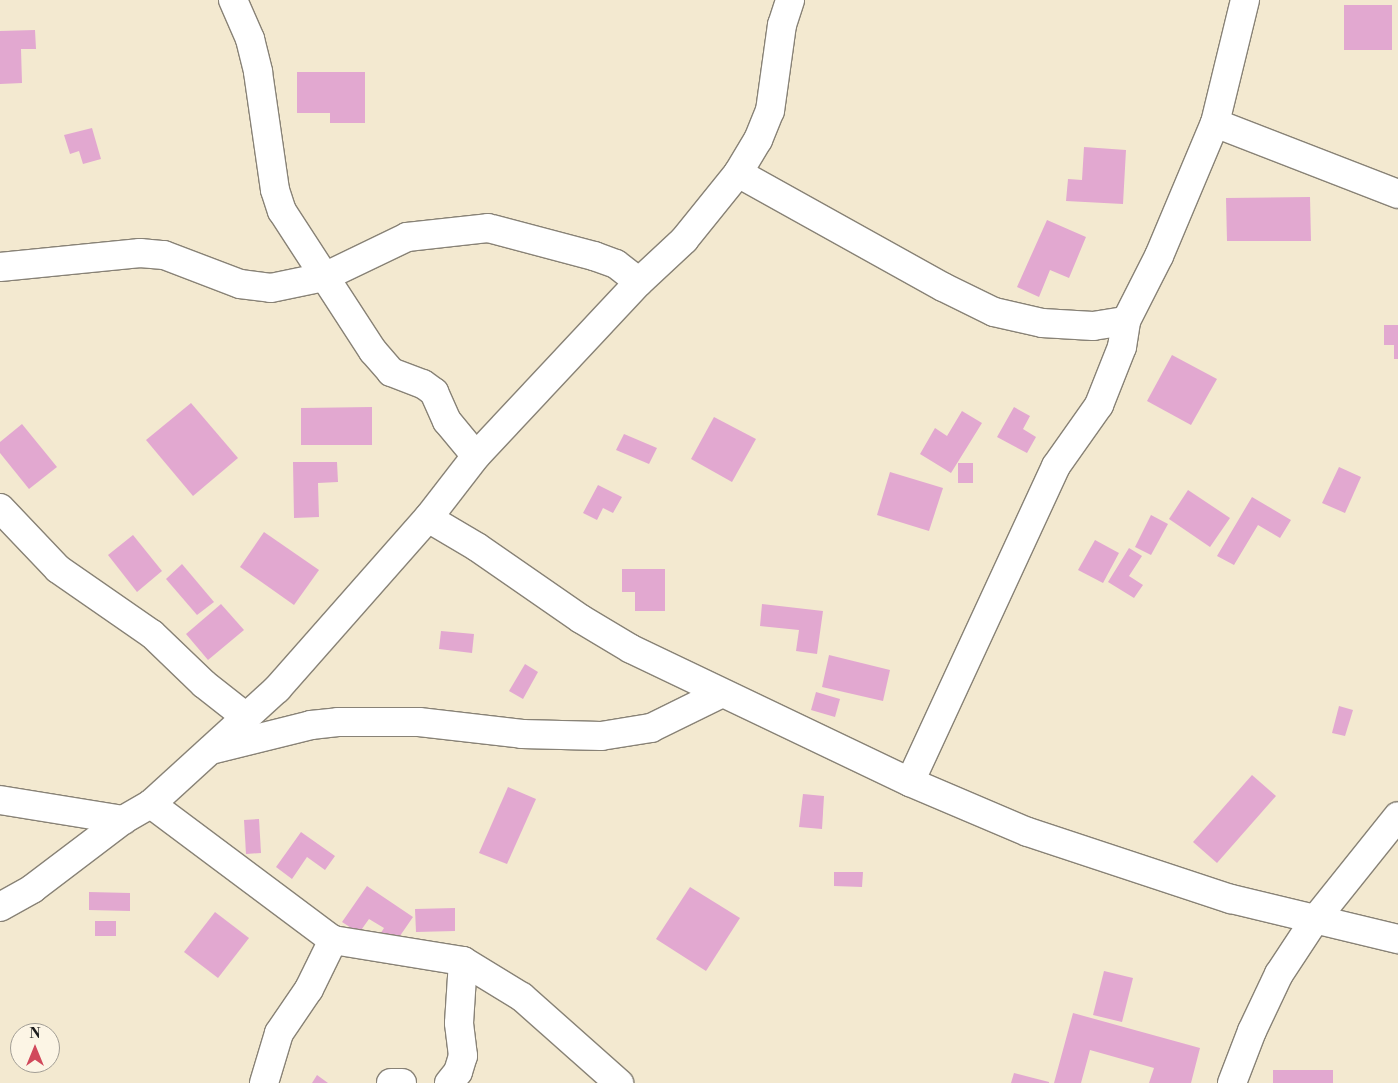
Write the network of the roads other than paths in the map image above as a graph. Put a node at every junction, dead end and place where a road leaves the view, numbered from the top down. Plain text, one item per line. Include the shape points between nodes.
1 (233, 0) edge
2 (790, 0) edge
3 (1245, 0) edge
4 (1215, 123) junction
5 (738, 173) junction
6 (1398, 194) edge
7 (0, 267) edge
8 (324, 277) junction
9 (639, 282) junction
10 (1126, 321) junction
11 (476, 456) junction
12 (0, 508) edge
13 (428, 518) junction
14 (722, 693) junction
15 (246, 718) junction
16 (206, 752) junction
17 (910, 782) junction
18 (0, 800) edge
19 (151, 804) junction
20 (1398, 816) edge
21 (123, 820) junction
22 (0, 907) edge
23 (1314, 922) junction
24 (1398, 939) edge
25 (333, 940) junction
26 (463, 960) junction
27 (264, 1083) edge
28 (391, 1083) edge
29 (402, 1083) edge
30 (449, 1083) edge
31 (618, 1083) edge
32 (1232, 1083) edge

1 - 8 street via 250,39 258,72 275,190 282,211
2 - 5 street via 782,25 770,110 758,140
3 - 4 street
4 - 6 street
4 - 10 street via 1159,256
5 - 9 street via 684,240
5 - 10 street via 994,312 1042,323 1093,326
7 - 8 street via 140,253 164,255 240,284 271,288
8 - 9 street via 407,237 488,228 594,256 616,264
8 - 11 street via 350,319 391,372 423,384 434,392 447,421
9 - 11 street
10 - 17 street via 1122,347 1099,405 1056,466
11 - 13 street
12 - 15 street via 58,569 152,634 204,684
13 - 14 street via 477,546 581,619
13 - 15 street via 277,689
14 - 16 street via 651,728 601,736 522,734 419,722 338,722 311,725
14 - 17 street
15 - 16 street
16 - 19 street
17 - 23 street via 1028,832 1231,899
18 - 21 street
19 - 21 street
19 - 25 street
20 - 23 street
21 - 22 street via 32,889
23 - 24 street
23 - 32 street via 1279,974
25 - 26 street
25 - 27 street via 309,988 279,1033
26 - 30 street via 459,1022 463,1056 458,1072
26 - 31 street via 522,997
28 - 29 street

